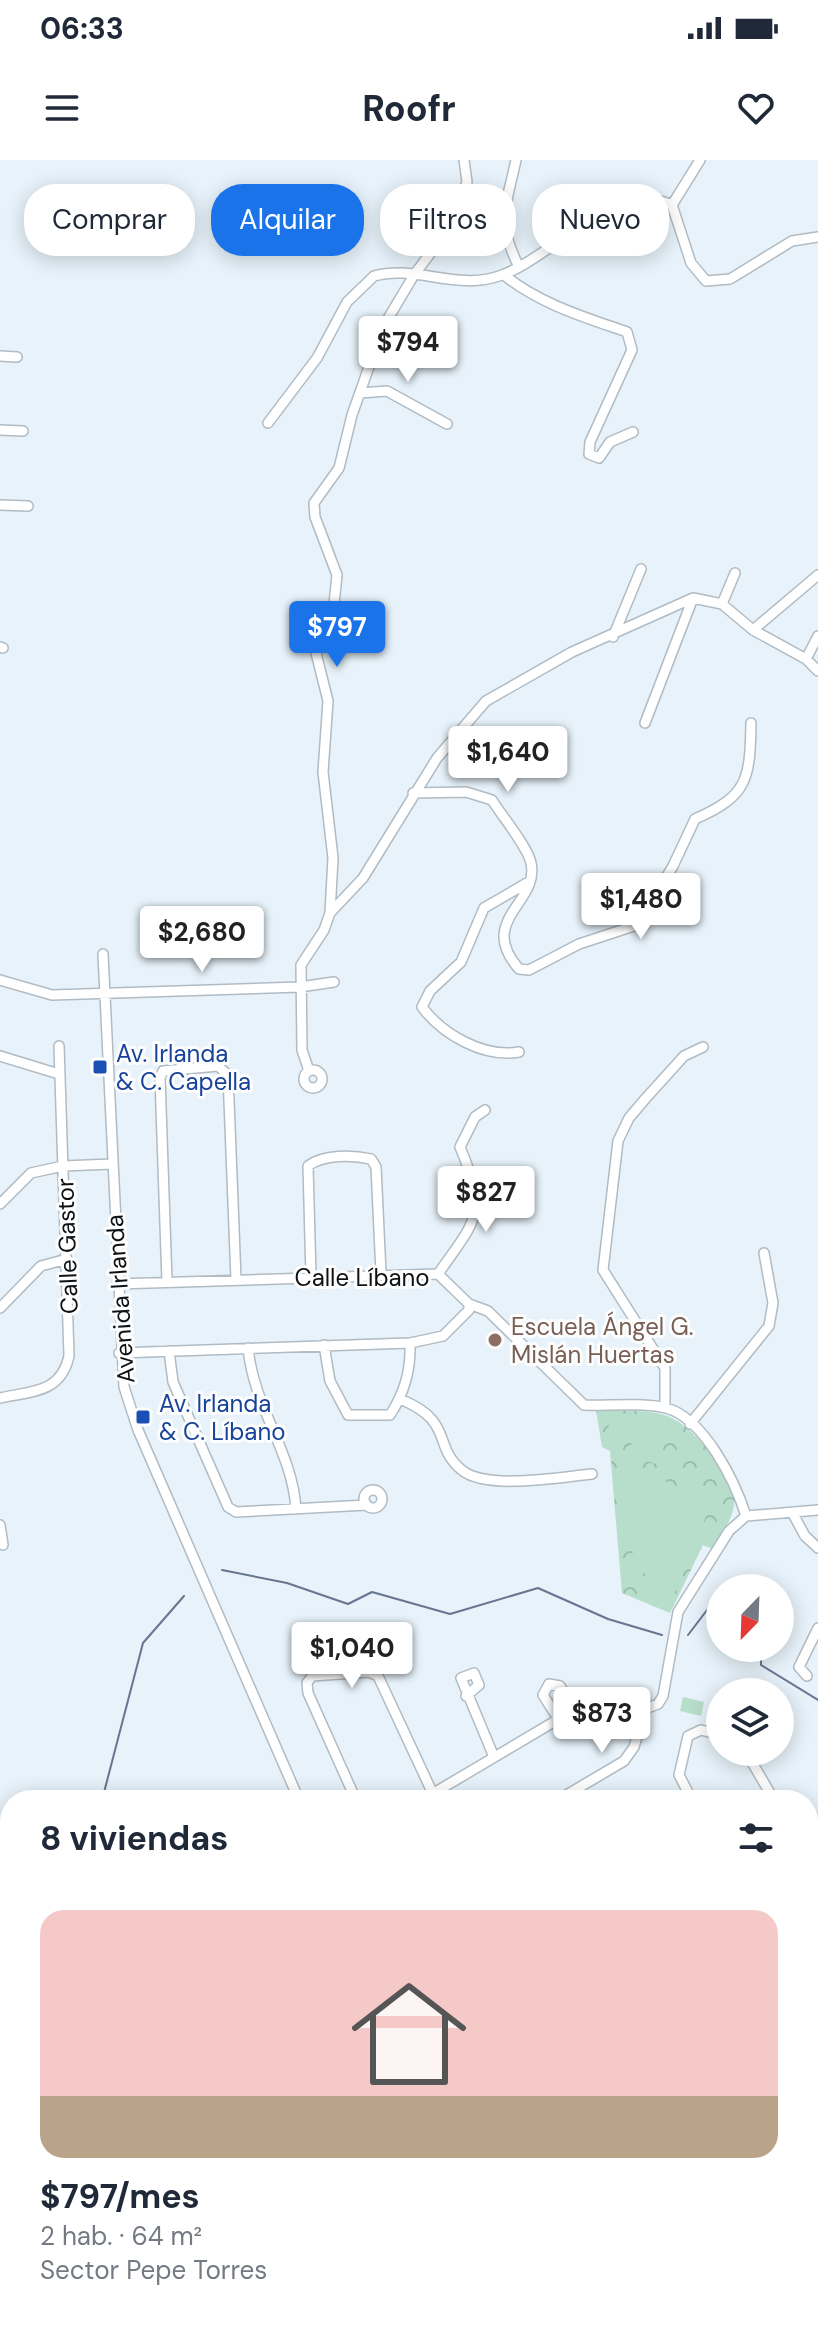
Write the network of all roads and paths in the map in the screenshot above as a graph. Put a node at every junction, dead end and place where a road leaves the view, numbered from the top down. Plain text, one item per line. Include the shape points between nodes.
1 (464, 160) edge
2 (516, 160) edge
3 (700, 160) edge
4 (672, 205) junction
5 (818, 237) edge
6 (518, 265) junction
7 (414, 275) junction
8 (504, 275) junction
9 (0, 356) edge
10 (17, 357) dead end
11 (360, 393) junction
12 (268, 423) dead end
13 (447, 424) dead end
14 (0, 430) edge
15 (23, 431) dead end
16 (633, 432) dead end
17 (0, 505) edge
18 (28, 506) dead end
19 (641, 569) dead end
20 (735, 573) dead end
21 (818, 575) edge
22 (693, 598) junction
23 (722, 604) junction
24 (753, 630) junction
25 (818, 636) edge
26 (613, 637) junction
27 (806, 659) junction
28 (818, 671) edge
29 (645, 723) dead end
30 (751, 723) dead end
31 (413, 793) junction
32 (530, 881) junction
33 (330, 913) junction
34 (103, 954) dead end
35 (0, 980) edge
36 (334, 982) dead end
37 (300, 987) junction
38 (105, 994) junction
39 (59, 1046) dead end
40 (703, 1047) dead end
41 (519, 1052) dead end
42 (0, 1056) edge
43 (309, 1071) dead end
44 (59, 1074) junction
45 (485, 1110) dead end
46 (112, 1164) junction
47 (63, 1166) junction
48 (0, 1204) edge
49 (764, 1253) dead end
50 (67, 1259) junction
51 (381, 1273) junction
52 (438, 1274) junction
53 (311, 1276) junction
54 (236, 1279) junction
55 (167, 1282) junction
56 (117, 1284) junction
57 (469, 1304) junction
58 (0, 1308) edge
59 (410, 1343) junction
60 (324, 1345) junction
61 (248, 1348) junction
62 (169, 1351) junction
63 (119, 1353) junction
64 (0, 1398) edge
65 (400, 1399) junction
66 (665, 1408) junction
67 (690, 1424) junction
68 (592, 1474) dead end
69 (367, 1505) dead end
70 (296, 1509) junction
71 (818, 1510) edge
72 (793, 1514) junction
73 (746, 1516) junction
74 (0, 1525) edge
75 (3, 1545) dead end
76 (818, 1548) edge
77 (817, 1633) edge
78 (807, 1676) dead end
79 (466, 1696) dead end
80 (645, 1709) junction
81 (574, 1710) junction
82 (559, 1720) junction
83 (706, 1731) edge
84 (494, 1757) junction
85 (754, 1766) edge
86 (295, 1790) edge
87 (352, 1790) edge
88 (431, 1790) edge
89 (440, 1790) edge
90 (575, 1790) edge
91 (687, 1790) edge
92 (768, 1790) edge

1 - 7 street via 463,193 441,239
2 - 6 street via 502,222
3 - 4 street
4 - 5 street via 691,263 706,281 730,279 792,241
4 - 6 street via 627,200
6 - 8 street
7 - 8 street via 468,283
7 - 11 street via 383,327
7 - 12 street via 383,273 355,292 317,358
8 - 16 street via 564,311 627,332 632,350 589,454 599,458 610,442
9 - 10 street
11 - 13 street via 387,391
11 - 33 street via 339,468 314,503 337,575 334,604 315,649 328,701 323,772 333,858
14 - 15 street
17 - 18 street
19 - 26 street
20 - 23 street
21 - 24 street
22 - 23 street
22 - 26 street
22 - 29 street
23 - 24 street
24 - 27 street
25 - 27 street
26 - 31 street via 572,652 486,701
27 - 28 street
30 - 32 street via 744,783 724,806 695,819 637,925 579,944 529,970 519,969 504,939 505,922
31 - 32 street via 466,792 492,800 531,862
31 - 33 street via 363,878
32 - 41 street via 484,908 461,962 430,991 422,1007 432,1021 481,1050
33 - 37 street via 301,965
34 - 38 street, Avenida Irlanda
35 - 38 street via 52,995
36 - 37 street
37 - 38 street
37 - 43 street via 302,1050
38 - 46 street, Avenida Irlanda
39 - 44 street, Calle Gastor
40 - 66 street via 684,1056 646,1098 618,1141 603,1270 665,1368
42 - 44 street
44 - 47 street, Calle Gastor
45 - 52 street via 475,1117 460,1147 472,1178 475,1220
46 - 47 street
46 - 56 street, Avenida Irlanda
47 - 48 street via 31,1173
47 - 50 street, Calle Gastor
49 - 67 street via 773,1303 769,1326
50 - 58 street via 41,1266
50 - 64 street, Calle Gastor via 71,1340 61,1378 50,1388
51 - 52 street, Calle Líbano
51 - 53 street, Calle Líbano
51 - 53 street via 376,1167 361,1157 317,1159 308,1166
52 - 57 street, Calle Líbano
53 - 54 street, Calle Líbano
54 - 55 street, Calle Líbano
54 - 55 street via 228,1075 218,1066 171,1068 160,1078
55 - 56 street, Calle Líbano
56 - 63 street, Avenida Irlanda
57 - 59 street via 443,1336
57 - 66 street, Calle Líbano via 488,1311 584,1405
59 - 60 street
59 - 65 street via 411,1365
60 - 61 street
60 - 65 street via 330,1381 348,1415 390,1415
61 - 62 street
61 - 70 street via 251,1381 294,1480
62 - 63 street
62 - 70 street via 173,1382 228,1507 236,1512
63 - 86 street, Avenida Irlanda via 138,1430
65 - 68 street via 436,1421 464,1472 485,1479 530,1481
66 - 67 street
67 - 73 street via 719,1455
69 - 70 street
71 - 72 street
72 - 73 street
72 - 76 street
73 - 80 street via 729,1531 678,1612 663,1696
74 - 75 street
77 - 78 street via 799,1667
79 - 84 street
80 - 81 street via 599,1699
80 - 90 street via 634,1747 624,1761
81 - 82 street
81 - 82 street via 560,1686 549,1684 543,1695
82 - 84 street
83 - 91 street via 688,1736 679,1775
84 - 89 street
85 - 92 street
87 - 88 street via 308,1693 312,1676 378,1676

